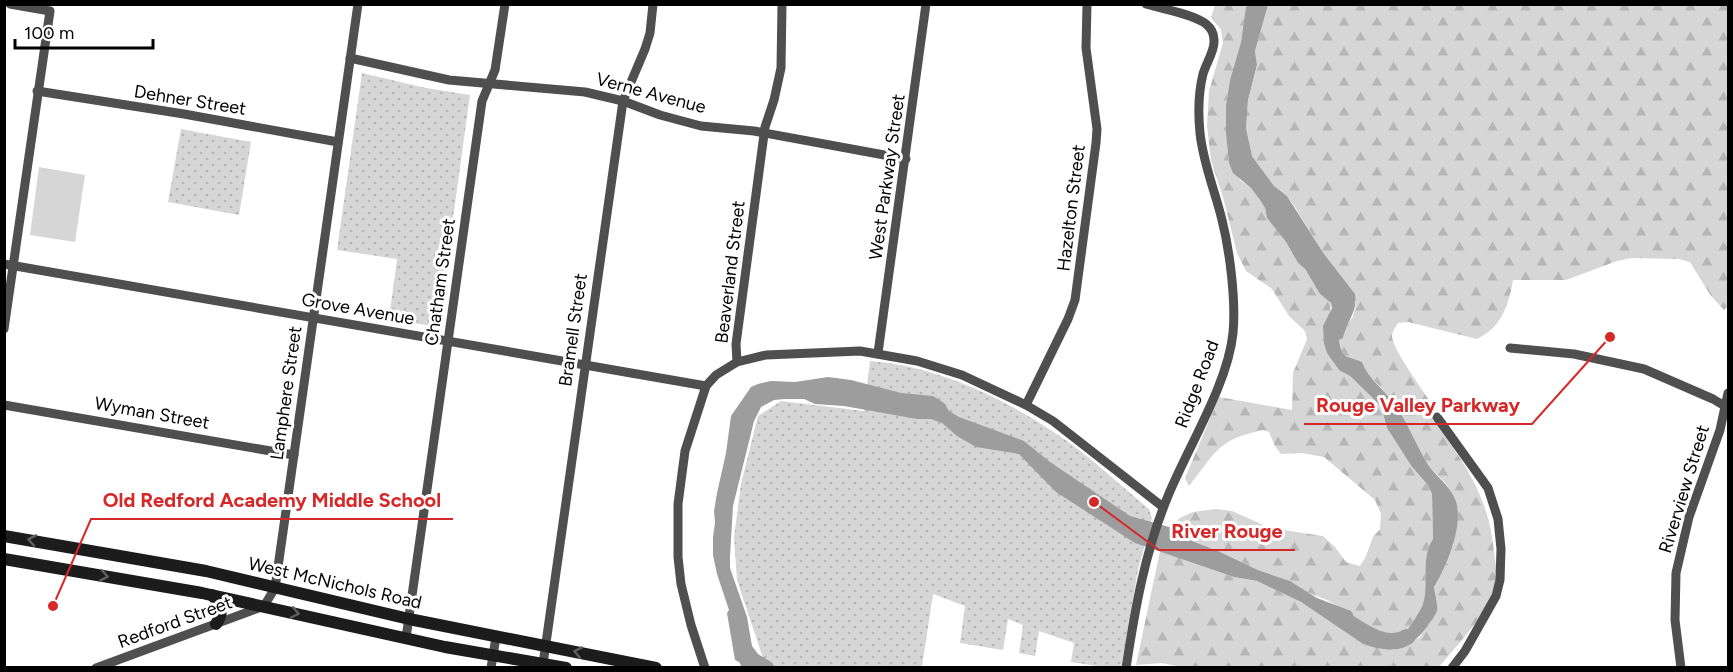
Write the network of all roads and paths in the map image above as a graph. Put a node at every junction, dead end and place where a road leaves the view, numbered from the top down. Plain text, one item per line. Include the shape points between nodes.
1 (10, 4) edge
2 (358, 4) edge
3 (505, 4) edge
4 (653, 4) edge
5 (782, 4) edge
6 (926, 4) edge
7 (1087, 4) edge
8 (1146, 4) edge
9 (350, 58) junction
10 (488, 84) junction
11 (38, 91) junction
12 (623, 101) junction
13 (765, 133) junction
14 (338, 142) junction
15 (906, 159) junction
16 (9, 265) edge
17 (314, 317) junction
18 (4, 328) edge
19 (449, 342) junction
20 (1510, 348) dead end
21 (878, 353) junction
22 (737, 362) junction
23 (585, 365) junction
24 (706, 386) junction
25 (1728, 393) edge
26 (4, 405) edge
27 (1026, 405) junction
28 (1727, 408) edge
29 (1437, 417) dead end
30 (294, 455) junction
31 (1162, 510) junction
32 (4, 536) edge
33 (4, 559) edge
34 (170, 565) junction
35 (206, 571) junction
36 (167, 587) junction
37 (275, 588) junction
38 (207, 594) junction
39 (264, 606) junction
40 (409, 619) junction
41 (216, 624) junction
42 (496, 637) junction
43 (406, 638) junction
44 (545, 646) junction
45 (492, 662) edge
46 (543, 664) junction
47 (620, 664) edge
48 (96, 668) edge
49 (566, 668) edge
50 (656, 668) edge
51 (705, 668) edge
52 (1126, 668) edge
53 (1452, 668) edge
54 (1681, 668) edge

1 - 11 street via 50,11
2 - 9 street, Lamphere Street
3 - 10 street, Chatham Street via 498,56
4 - 12 street, Bramell Street via 650,33
5 - 13 street, Beaverland Street via 780,74
6 - 15 street, West Parkway Street
7 - 27 street, Hazelton Street via 1086,48 1097,129 1078,284 1068,320
8 - 31 street, Ridge Road via 1200,20 1213,35 1213,49 1199,93 1199,118 1206,168 1227,240 1233,312 1230,349 1213,398
9 - 10 street, Verne Avenue via 450,80
9 - 14 street, Lamphere Street
10 - 12 street, Verne Avenue via 585,93
10 - 19 street, Chatham Street via 482,101
11 - 14 street, Dehner Street
11 - 16 street
12 - 13 street, Verne Avenue via 701,126
12 - 23 street, Bramell Street
13 - 15 street, Verne Avenue
13 - 22 street, Beaverland Street via 736,344
14 - 17 street, Lamphere Street
15 - 21 street, West Parkway Street
16 - 17 street, Grove Avenue
16 - 18 street
17 - 19 street, Grove Avenue
17 - 30 street, Lamphere Street
19 - 23 street, Grove Avenue
19 - 40 street, Chatham Street
20 - 28 street via 1574,354 1644,369
21 - 22 street via 766,355
21 - 27 street via 962,375
22 - 24 street, Beaverland Street
23 - 24 street, Grove Avenue
23 - 44 street, Bramell Street
24 - 51 street via 685,451 678,514 681,584
25 - 28 street, Riverview Street
26 - 30 street, Wyman Street
27 - 31 street via 1068,432
28 - 54 street, Riverview Street via 1689,517 1676,573
29 - 53 street via 1488,488 1498,519 1501,549 1496,596
30 - 37 street, Lamphere Street
31 - 52 street, Ridge Road via 1136,604
34 -> 32 main road, West McNichols Road
33 -> 36 main road
34 - 35 main road, West McNichols Road
34 - 36 main road
35 - 37 main road, West McNichols Road
35 - 38 main road
36 - 38 main road
37 - 39 street, Lamphere Street
37 - 40 main road, West McNichols Road
38 - 39 main road
38 - 41 main road via 221,606
39 - 41 street, Redford Street
39 -> 43 main road
40 - 42 main road, West McNichols Road
40 - 43 street, Chatham Street
41 - 48 street, Redford Street
42 - 44 main road, West McNichols Road
42 - 45 street
43 - 45 main road
44 - 46 street, Bramell Street
47 -> 44 main road, West McNichols Road
45 - 46 main road
46 - 49 main road
47 - 50 main road, West McNichols Road

